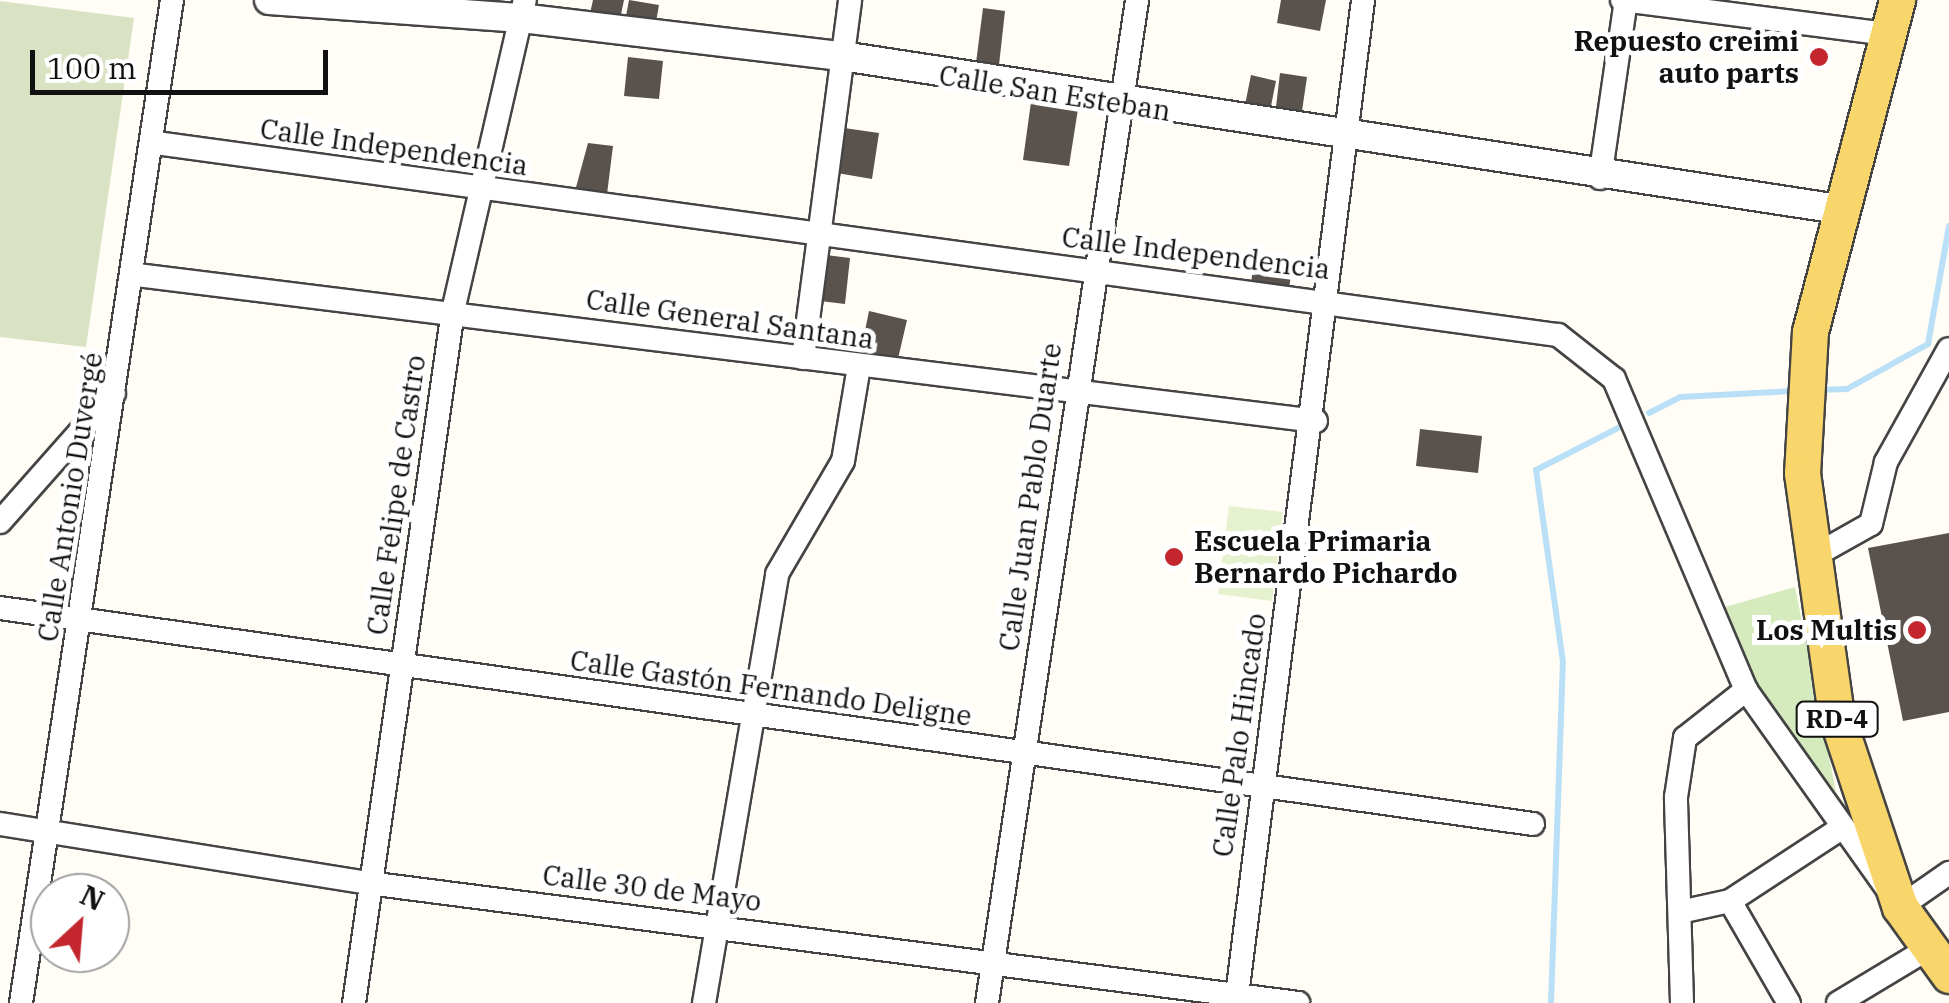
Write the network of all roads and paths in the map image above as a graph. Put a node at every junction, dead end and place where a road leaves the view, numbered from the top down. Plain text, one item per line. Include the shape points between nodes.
1 (172, 0) edge
2 (269, 0) edge
3 (850, 0) edge
4 (1137, 0) edge
5 (1363, 0) edge
6 (1624, 0) edge
7 (523, 9) edge
8 (1893, 17) edge
9 (842, 56) junction
10 (1126, 107) junction
11 (1352, 134) junction
12 (156, 144) junction
13 (1600, 178) junction
14 (476, 190) junction
15 (1838, 209) junction
16 (816, 235) junction
17 (1092, 271) junction
18 (136, 275) junction
19 (1332, 298) junction
20 (452, 312) junction
21 (1949, 349) edge
22 (803, 358) junction
23 (859, 366) junction
24 (114, 392) junction
25 (1076, 396) junction
26 (1316, 421) junction
27 (0, 522) edge
28 (1814, 556) junction
29 (0, 608) edge
30 (81, 622) junction
31 (402, 665) junction
32 (1746, 690) junction
33 (751, 718) junction
34 (1023, 753) junction
35 (1260, 780) junction
36 (0, 824) edge
37 (1533, 824) dead end
38 (1843, 827) junction
39 (51, 836) junction
40 (1949, 873) edge
41 (376, 884) junction
42 (1730, 901) junction
43 (1900, 908) junction
44 (1680, 912) junction
45 (715, 927) junction
46 (992, 959) junction
47 (1939, 961) edge
48 (1236, 999) edge
49 (22, 1003) edge
50 (354, 1003) edge
51 (704, 1003) edge
52 (987, 1003) edge
53 (1298, 1003) edge
54 (1682, 1003) edge
55 (1789, 1003) edge
56 (1838, 1003) edge

1 - 12 street, Calle Antonio Duvergé
2 - 7 street, Calle San Esteban
3 - 9 street
4 - 10 street, Calle Juan Pablo Duarte
5 - 11 street, Calle Palo Hincado
6 - 8 street
6 - 13 street
7 - 9 street, Calle San Esteban
7 - 14 street, Calle Felipe de Castro
8 - 15 main road, RD-4
9 - 10 street, Calle San Esteban
9 - 16 street
10 - 11 street, Calle San Esteban
10 - 17 street, Calle Juan Pablo Duarte
11 - 13 street, Calle San Esteban
11 - 19 street, Calle Palo Hincado
12 - 14 street, Calle Independencia
12 - 18 street, Calle Antonio Duvergé
13 - 15 street, Calle San Esteban
14 - 16 street, Calle Independencia
14 - 20 street, Calle Felipe de Castro
15 - 28 main road, RD-4 via 1810,332 1802,474
16 - 17 street, Calle Independencia
16 - 22 street
17 - 19 street, Calle Independencia
17 - 25 street, Calle Juan Pablo Duarte
18 - 20 street, Calle General Santana
18 - 24 street, Calle Antonio Duvergé
19 - 26 street, Calle Palo Hincado
19 - 32 street, Calle Independencia via 1558,335 1614,379
20 - 22 street, Calle General Santana
20 - 31 street, Calle Felipe de Castro
21 - 28 street via 1886,462 1872,524
22 - 23 street, Calle General Santana
23 - 25 street, Calle General Santana
23 - 33 street via 843,461 776,574
24 - 27 street
24 - 30 street, Calle Antonio Duvergé
25 - 26 street, Calle General Santana
25 - 34 street, Calle Juan Pablo Duarte
26 - 35 street, Calle Palo Hincado
28 - 43 main road, RD-4 via 1836,715
29 - 30 street, Calle Gastón Fernando Deligne
30 - 31 street, Calle Gastón Fernando Deligne
30 - 39 street, Calle Antonio Duvergé
31 - 33 street, Calle Gastón Fernando Deligne
31 - 41 street, Calle Felipe de Castro
32 - 38 street, Calle Independencia
32 - 44 street via 1686,738 1676,798
33 - 34 street, Calle Gastón Fernando Deligne
33 - 45 street
34 - 35 street, Calle Gastón Fernando Deligne
34 - 46 street, Calle Juan Pablo Duarte
35 - 37 street, Calle Gastón Fernando Deligne
35 - 48 street, Calle Palo Hincado
36 - 39 street, Calle 30 de Mayo
38 - 42 street
38 - 43 street, Calle Independencia
39 - 41 street, Calle 30 de Mayo
39 - 49 street, Calle Antonio Duvergé
40 - 43 street
41 - 45 street, Calle 30 de Mayo
41 - 50 street, Calle Felipe de Castro
42 - 44 street
42 - 55 street
43 - 47 main road, RD-4
44 - 54 street
45 - 46 street, Calle 30 de Mayo
45 - 51 street
46 - 48 street, Calle 30 de Mayo
46 - 52 street, Calle Juan Pablo Duarte
47 - 56 street
48 - 53 street, Calle 30 de Mayo

